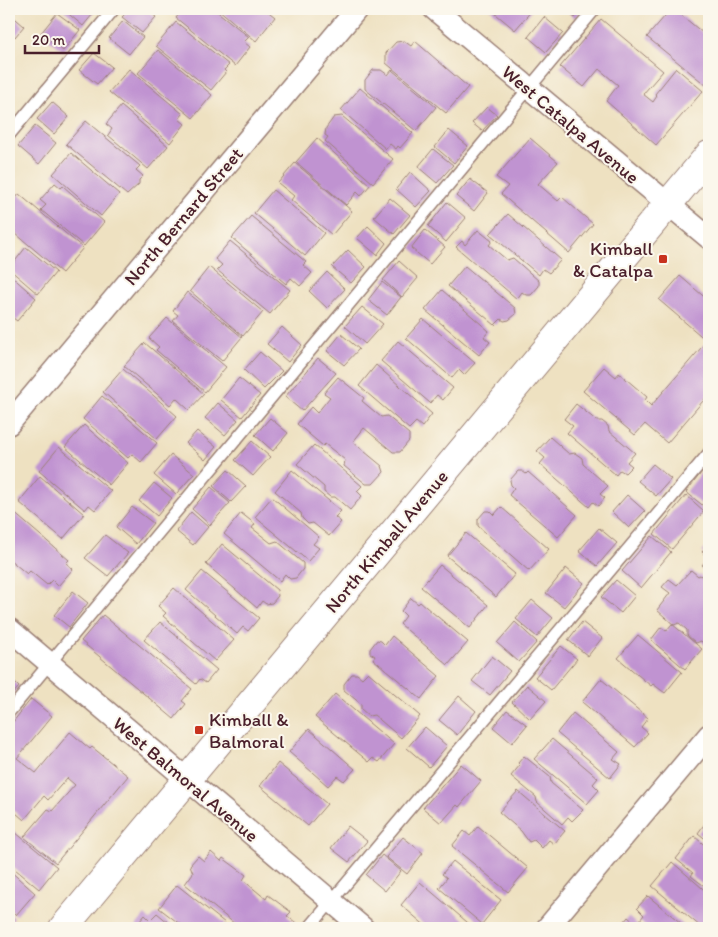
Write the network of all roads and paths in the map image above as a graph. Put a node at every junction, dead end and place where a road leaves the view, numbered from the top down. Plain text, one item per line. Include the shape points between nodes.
1 (114, 9) edge
2 (358, 9) edge
3 (434, 9) edge
4 (595, 9) edge
5 (529, 88) junction
6 (9, 135) edge
7 (709, 155) edge
8 (668, 204) junction
9 (709, 238) edge
10 (9, 424) edge
11 (709, 453) edge
12 (9, 629) edge
13 (50, 663) junction
14 (9, 712) edge
15 (709, 735) edge
16 (187, 780) junction
17 (331, 901) junction
18 (63, 928) edge
19 (309, 928) edge
20 (363, 928) edge
21 (548, 928) edge

1 - 6 lane
2 - 10 street, North Bernard Street
3 - 5 street, West Catalpa Avenue
4 - 5 lane
5 - 8 street, West Catalpa Avenue
5 - 13 lane
7 - 8 street, North Kimball Avenue
8 - 9 street, West Catalpa Avenue
8 - 16 street, North Kimball Avenue
11 - 17 lane
12 - 13 street, West Balmoral Avenue
13 - 14 lane
13 - 16 street, West Balmoral Avenue
15 - 21 street
16 - 17 street, West Balmoral Avenue
16 - 18 street, North Kimball Avenue
17 - 19 lane
17 - 20 street, West Balmoral Avenue

